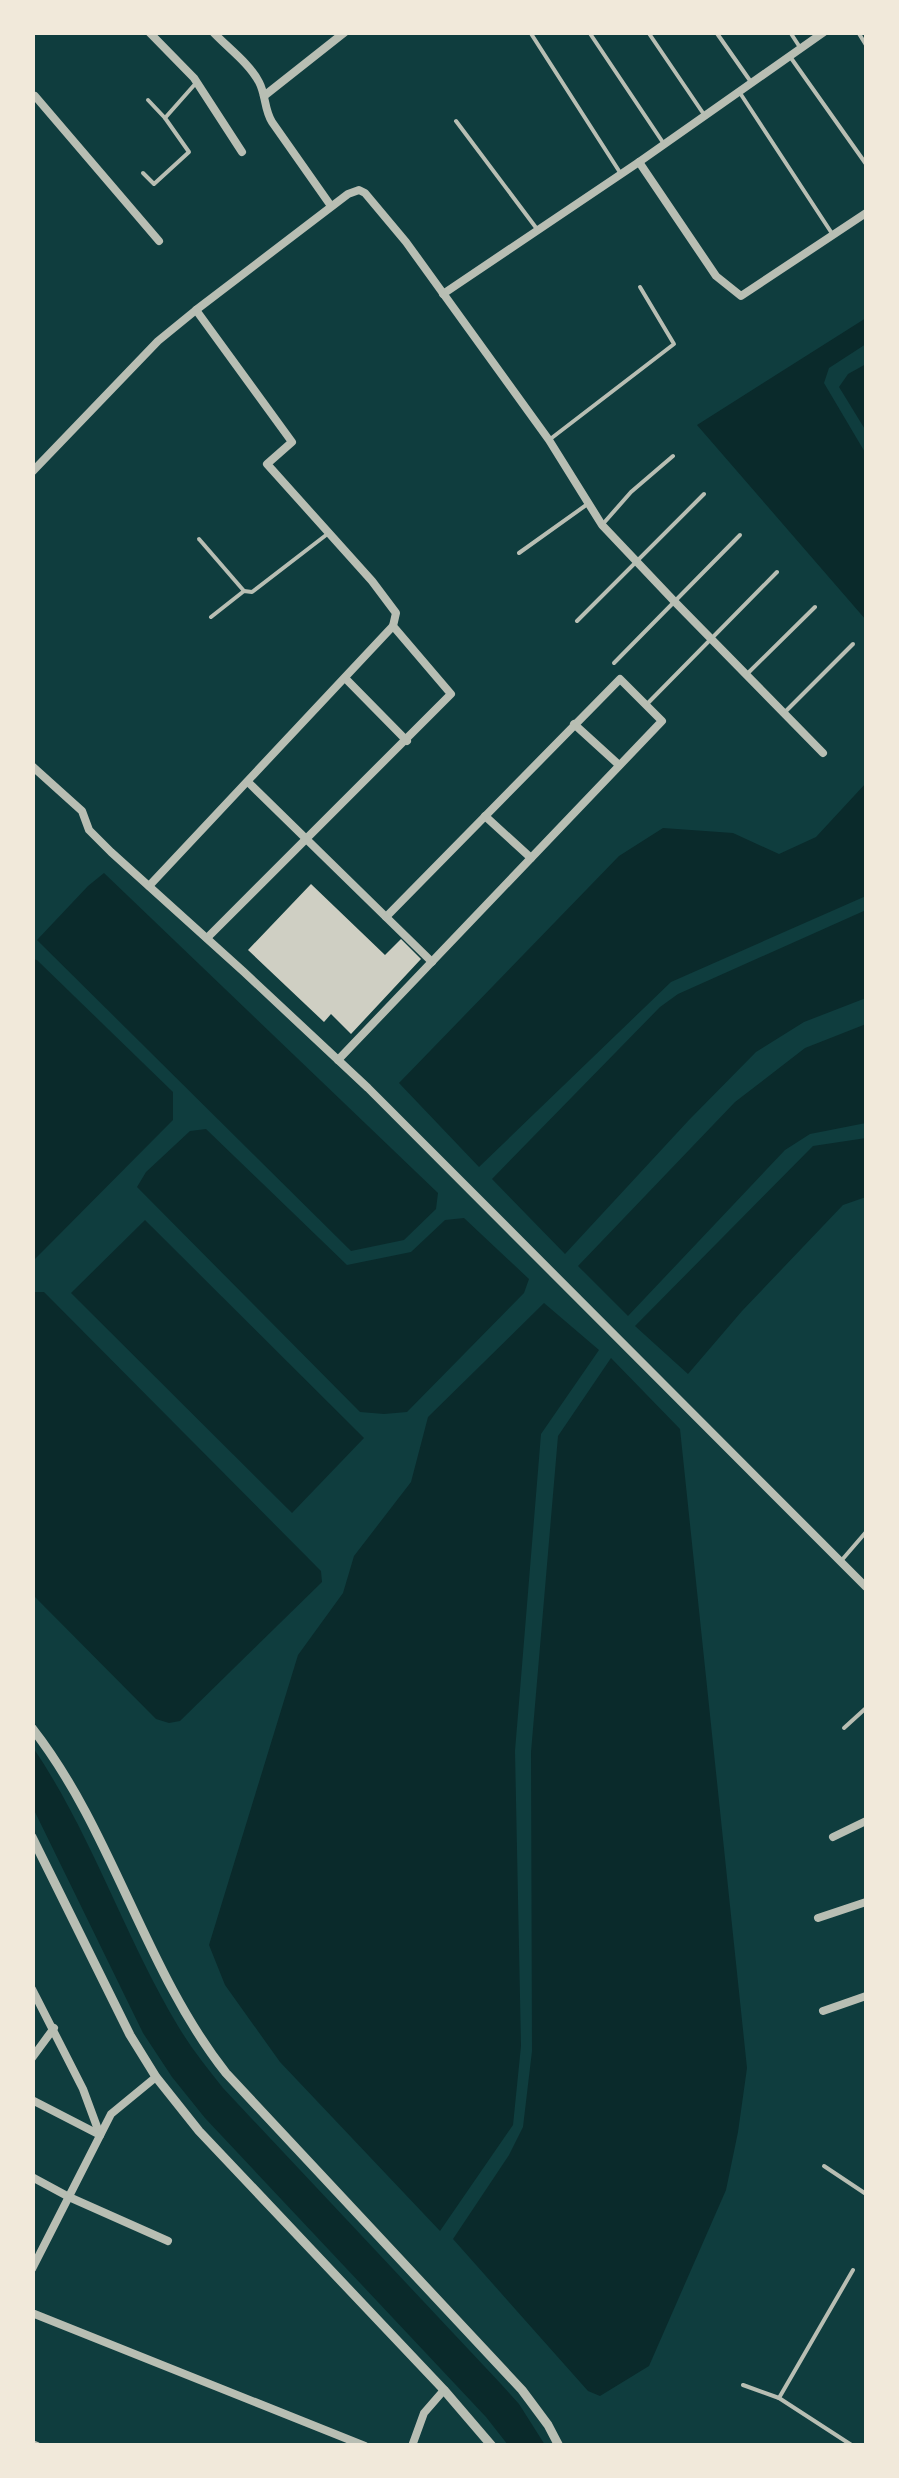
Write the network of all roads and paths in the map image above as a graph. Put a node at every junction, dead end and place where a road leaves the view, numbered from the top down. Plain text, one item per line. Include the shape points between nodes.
1 (149, 32) edge
2 (213, 32) edge
3 (345, 32) edge
4 (530, 32) edge
5 (589, 32) edge
6 (648, 32) edge
7 (716, 32) edge
8 (790, 32) edge
9 (824, 32) edge
10 (858, 32) edge
11 (866, 45) edge
12 (801, 49) junction
13 (790, 56) junction
14 (197, 82) junction
15 (752, 84) junction
16 (740, 92) junction
17 (264, 96) junction
18 (32, 99) edge
19 (148, 100) dead end
20 (705, 116) junction
21 (165, 118) junction
22 (456, 121) dead end
23 (664, 144) junction
24 (242, 152) dead end
25 (640, 162) junction
26 (866, 164) edge
27 (143, 173) dead end
28 (620, 174) junction
29 (332, 206) junction
30 (866, 213) edge
31 (537, 229) junction
32 (833, 235) junction
33 (159, 241) dead end
34 (640, 287) dead end
35 (443, 294) junction
36 (196, 310) junction
37 (548, 440) junction
38 (672, 456) dead end
39 (32, 472) edge
40 (704, 494) dead end
41 (589, 503) junction
42 (602, 524) junction
43 (330, 532) junction
44 (740, 535) dead end
45 (199, 538) dead end
46 (519, 553) dead end
47 (638, 561) junction
48 (777, 572) dead end
49 (244, 591) junction
50 (674, 601) junction
51 (815, 607) dead end
52 (211, 617) dead end
53 (576, 621) dead end
54 (393, 626) junction
55 (712, 639) junction
56 (853, 644) dead end
57 (614, 663) dead end
58 (746, 675) junction
59 (344, 678) junction
60 (646, 706) junction
61 (784, 713) junction
62 (574, 724) junction
63 (407, 741) junction
64 (823, 752) dead end
65 (619, 765) junction
66 (32, 766) edge
67 (248, 782) junction
68 (485, 816) junction
69 (306, 838) junction
70 (531, 858) junction
71 (150, 886) junction
72 (386, 917) junction
73 (207, 938) junction
74 (432, 962) junction
75 (338, 1060) junction
76 (866, 1532) edge
77 (841, 1560) junction
78 (866, 1586) edge
79 (866, 1708) edge
80 (32, 1728) edge
81 (844, 1728) dead end
82 (866, 1820) edge
83 (32, 1837) edge
84 (833, 1837) dead end
85 (866, 1902) edge
86 (818, 1918) dead end
87 (32, 1989) edge
88 (866, 1996) edge
89 (823, 2011) dead end
90 (54, 2028) junction
91 (32, 2058) edge
92 (156, 2077) junction
93 (32, 2100) edge
94 (100, 2136) junction
95 (824, 2166) dead end
96 (32, 2177) edge
97 (866, 2194) edge
98 (70, 2197) junction
99 (168, 2241) dead end
100 (32, 2269) edge
101 (853, 2270) dead end
102 (32, 2313) edge
103 (743, 2386) dead end
104 (444, 2390) junction
105 (779, 2398) junction
106 (365, 2446) edge
107 (412, 2446) edge
108 (492, 2446) edge
109 (559, 2446) edge
110 (853, 2446) edge

1 - 14 street
2 - 17 street via 252,72
3 - 17 street
4 - 28 lane
5 - 23 lane
6 - 20 lane
7 - 15 lane
8 - 12 lane
9 - 12 street
10 - 11 lane
12 - 13 street
13 - 15 street
13 - 26 lane
14 - 21 lane
14 - 24 street
15 - 16 street
16 - 20 street
16 - 32 lane
17 - 29 street via 272,122
18 - 33 street
19 - 21 lane
20 - 23 street
21 - 27 lane via 189,152 154,184
22 - 31 lane
23 - 25 street
25 - 28 street
25 - 32 street via 716,276 741,296
28 - 31 street
29 - 35 street via 359,190 372,199
29 - 36 street
30 - 32 street
31 - 35 street
34 - 37 lane via 674,344
35 - 37 street
36 - 39 street
36 - 43 street via 292,442 268,464
37 - 41 street
38 - 42 lane
40 - 47 lane
41 - 42 street
41 - 46 lane
42 - 47 street
43 - 49 lane via 252,592
43 - 54 street via 396,614
44 - 50 lane
45 - 49 lane
47 - 50 street
47 - 53 lane
48 - 55 lane
49 - 52 lane
50 - 55 street
50 - 57 lane
51 - 58 lane
54 - 59 street
54 - 63 street via 452,694
55 - 58 street
55 - 60 lane
56 - 61 lane
58 - 61 street
59 - 63 street
59 - 67 street
60 - 62 street via 620,679
60 - 65 street via 662,721
61 - 64 street
62 - 65 street
62 - 68 street
63 - 69 street
65 - 70 street
66 - 71 street
67 - 69 street
67 - 71 street
68 - 70 street
68 - 72 street
69 - 72 street
69 - 73 street
70 - 74 street
71 - 73 street
72 - 74 street
73 - 75 street
74 - 75 street
75 - 77 street
76 - 77 lane
77 - 78 street
79 - 81 lane
80 - 109 street via 67,1778 178,2001 214,2058 522,2390
82 - 84 street
83 - 92 street
85 - 86 street
87 - 90 street
88 - 89 street
90 - 91 street
90 - 94 street
92 - 94 street via 111,2114
92 - 104 street
93 - 94 street
94 - 98 street
95 - 97 lane
96 - 98 street
98 - 99 street
98 - 100 street
101 - 105 lane
102 - 106 street
103 - 105 lane
104 - 107 street via 424,2413
104 - 108 street
105 - 110 lane

